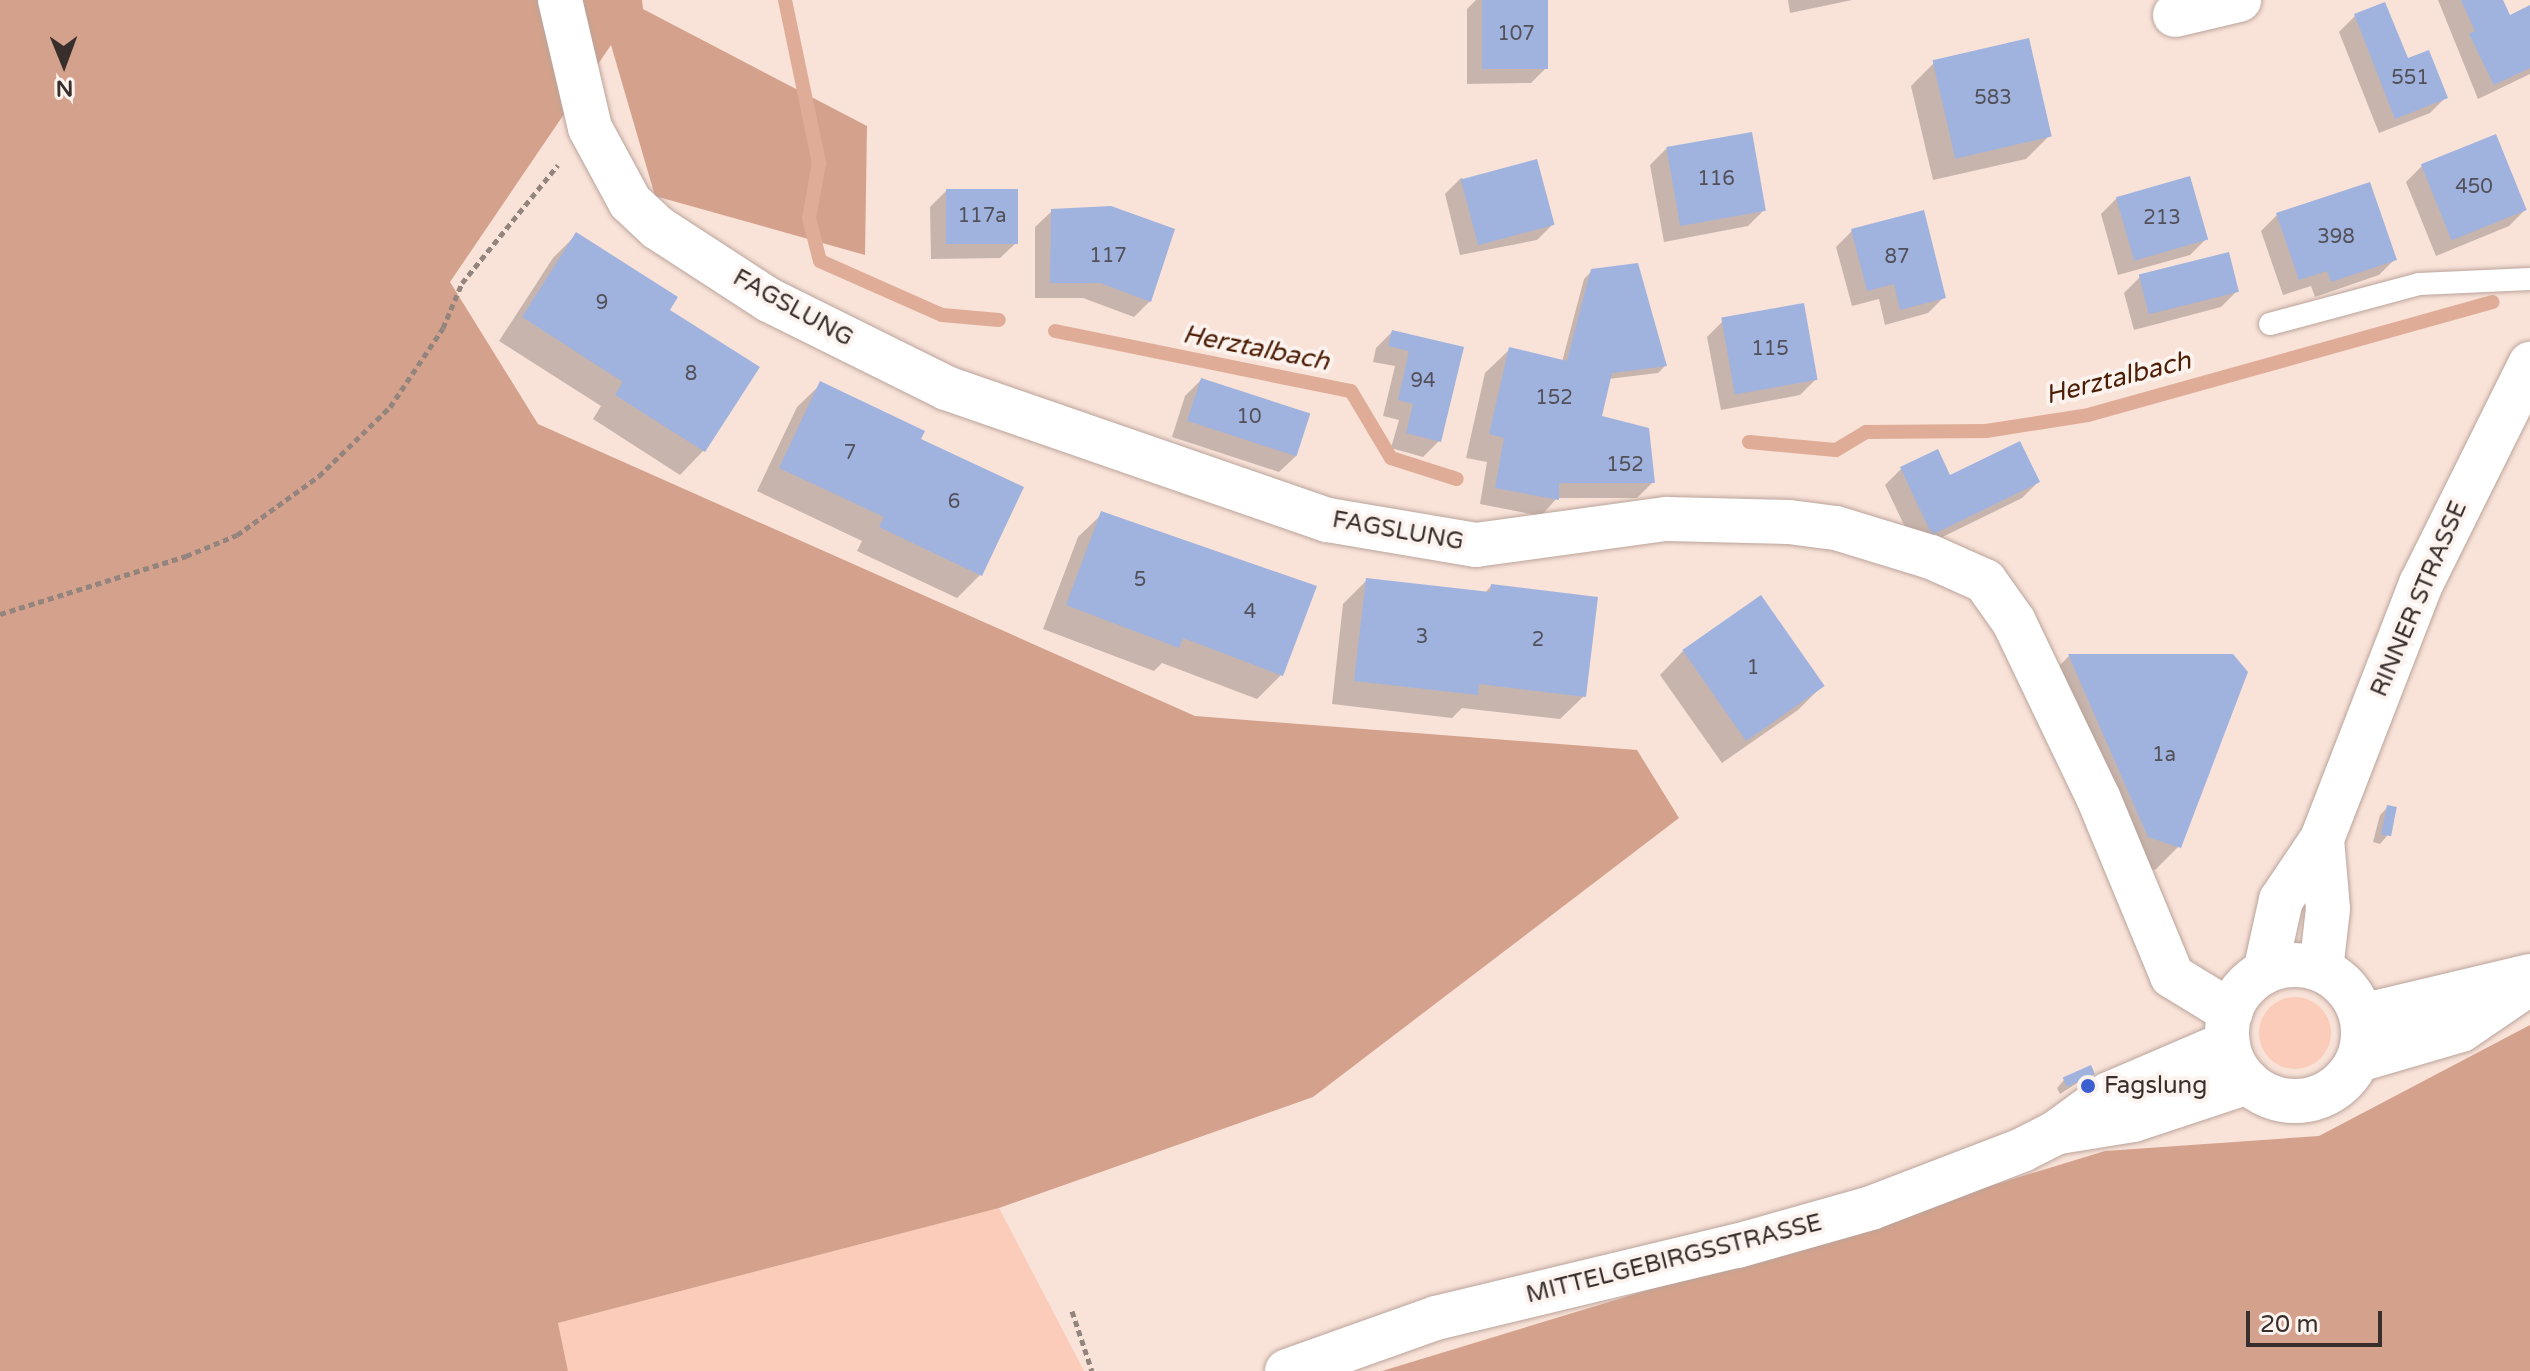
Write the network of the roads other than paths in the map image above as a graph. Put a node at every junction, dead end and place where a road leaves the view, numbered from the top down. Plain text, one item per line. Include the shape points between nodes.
1 (560, 0) edge
2 (2239, 0) edge
3 (2175, 15) dead end
4 (2530, 279) edge
5 (2270, 324) dead end
6 (2530, 364) edge
7 (2322, 839) junction
8 (2321, 970) junction
9 (2265, 972) junction
10 (2530, 976) edge
11 (2530, 983) edge
12 (2362, 1016) junction
13 (2229, 1027) junction
14 (2358, 1060) junction
15 (2248, 1082) junction
16 (2057, 1132) junction
17 (1287, 1371) edge

1 - 13 main road, FAGSLUNG via 590,128 630,202 658,228 769,300 946,388 1328,520 1476,545 1667,519 1752,519 1836,528 1973,574 2001,599 2014,622 2098,797 2172,976
2 - 3 main road
4 - 5 lane via 2419,284
6 - 7 main road, RINNER STRASSE via 2421,584
7 - 8 main road, RINNER STRASSE via 2328,909
7 - 9 main road, RINNER STRASSE via 2281,900
8 - 9 main road via 2301,966
8 - 12 main road via 2352,996
9 - 13 main road, MITTELGEBIRGSSTRASSE via 2238,996
10 - 12 main road
11 - 14 main road via 2461,1030
12 - 14 main road
13 - 15 main road
13 - 16 main road, MITTELGEBIRGSSTRASSE via 2109,1094
14 - 15 main road via 2329,1093 2309,1101 2287,1101
15 - 16 main road, MITTELGEBIRGSSTRASSE via 2133,1120
16 - 17 main road, MITTELGEBIRGSSTRASSE via 1940,1184 1833,1220 1448,1314

